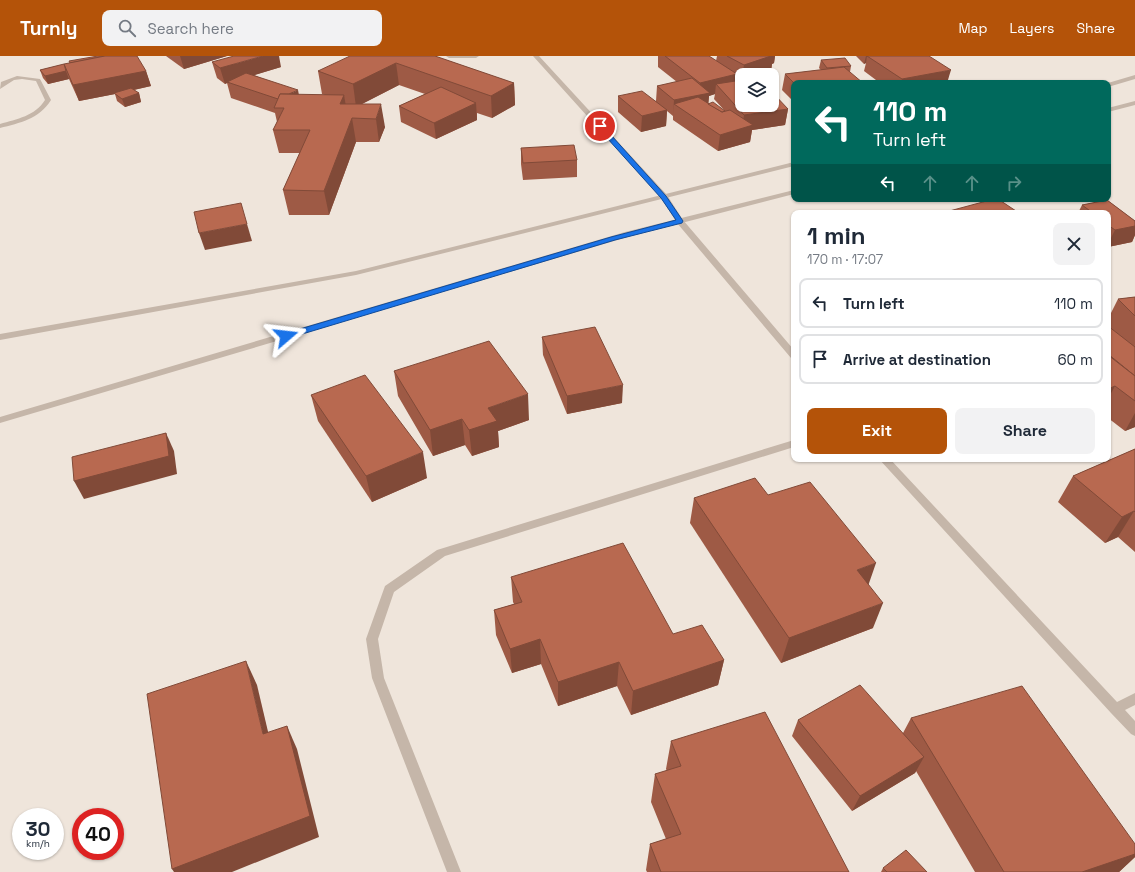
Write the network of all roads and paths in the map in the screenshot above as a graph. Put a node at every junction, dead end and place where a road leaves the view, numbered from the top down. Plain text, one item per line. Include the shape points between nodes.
1 (449, 56) edge
2 (476, 56) edge
3 (536, 56) edge
4 (1135, 77) edge
5 (1111, 84) edge
6 (0, 88) edge
7 (1135, 103) edge
8 (1111, 109) edge
9 (0, 126) edge
10 (791, 165) edge
11 (791, 193) edge
12 (664, 197) junction
13 (1101, 202) edge
14 (1115, 211) edge
15 (680, 221) junction
16 (0, 337) edge
17 (791, 352) edge
18 (0, 420) edge
19 (791, 444) edge
20 (887, 462) edge
21 (1135, 699) edge
22 (1116, 709) junction
23 (1135, 730) edge
24 (454, 872) edge

1 - 2 street
3 - 12 street
4 - 5 street
6 - 9 street via 5,82 27,77 38,80 48,100 37,114
7 - 8 street
10 - 12 street
11 - 15 street
12 - 15 street
12 - 16 street via 356,273
13 - 14 street
15 - 17 street
15 - 18 street via 620,236
19 - 24 street via 441,553 390,589 372,638 378,678
20 - 22 street
21 - 22 street
22 - 23 street

